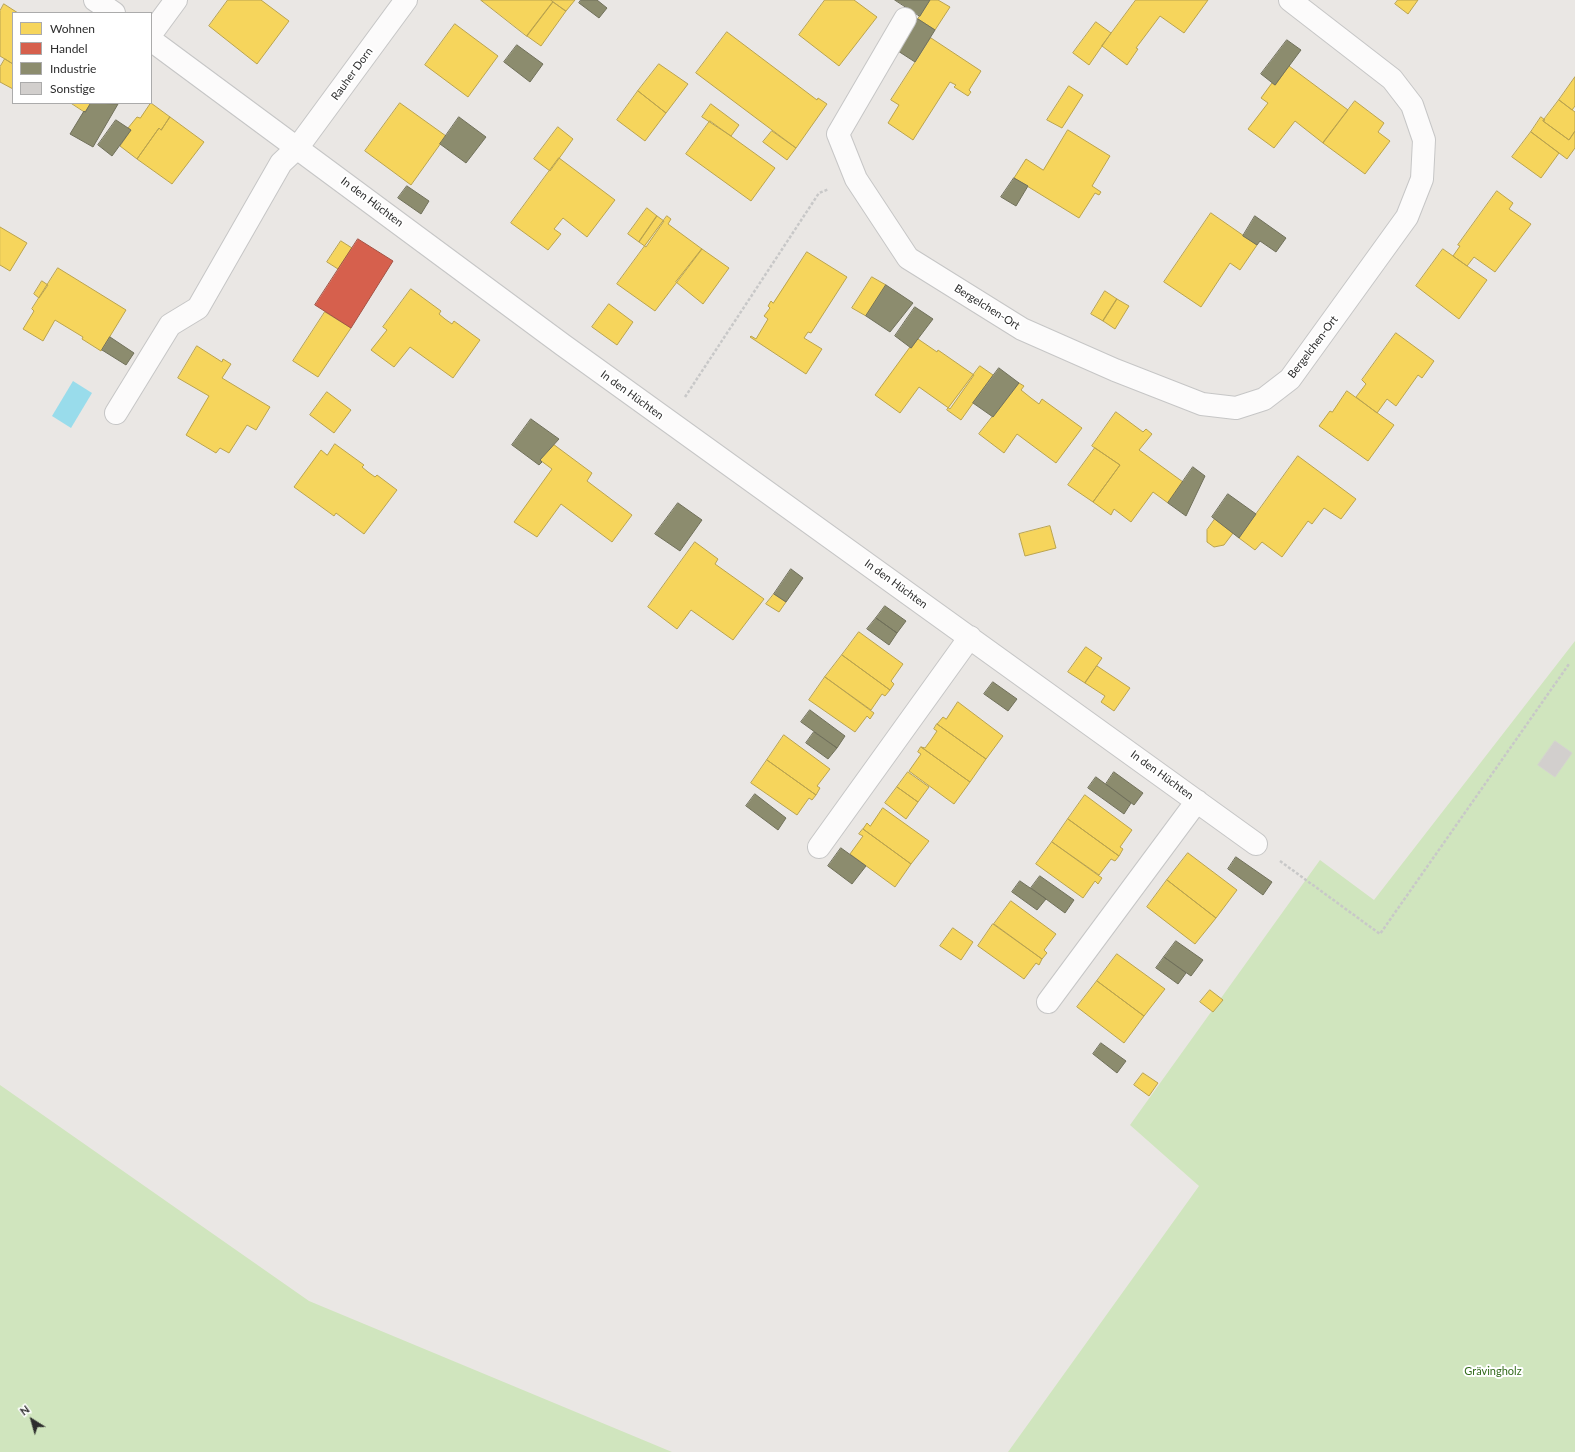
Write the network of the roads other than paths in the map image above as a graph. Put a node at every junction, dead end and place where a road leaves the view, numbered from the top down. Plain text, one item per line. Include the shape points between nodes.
1 (95, 0) edge
2 (176, 0) edge
3 (406, 0) edge
4 (1290, 0) edge
5 (113, 12) edge
6 (905, 19) dead end
7 (152, 33) edge
8 (152, 41) edge
9 (298, 147) junction
10 (116, 413) dead end
11 (970, 637) junction
12 (1197, 801) junction
13 (1256, 844) road end
14 (819, 847) dead end
15 (1048, 1002) dead end

1 - 5 street
2 - 7 street
3 - 9 street, Rauher Dorn
4 - 6 street, Bergelchen-Ort via 1392,78 1412,105 1424,140 1422,179 1407,218 1290,379 1264,399 1236,408 1202,404 1115,370 1022,329 908,258 856,179 838,134
8 - 9 street, In den Hüchten
9 - 10 street via 281,163 198,308 170,325
9 - 11 street, In den Hüchten via 563,345
11 - 12 street, In den Hüchten
11 - 14 street
12 - 13 street, In den Hüchten
12 - 15 street, In den Hüchten

